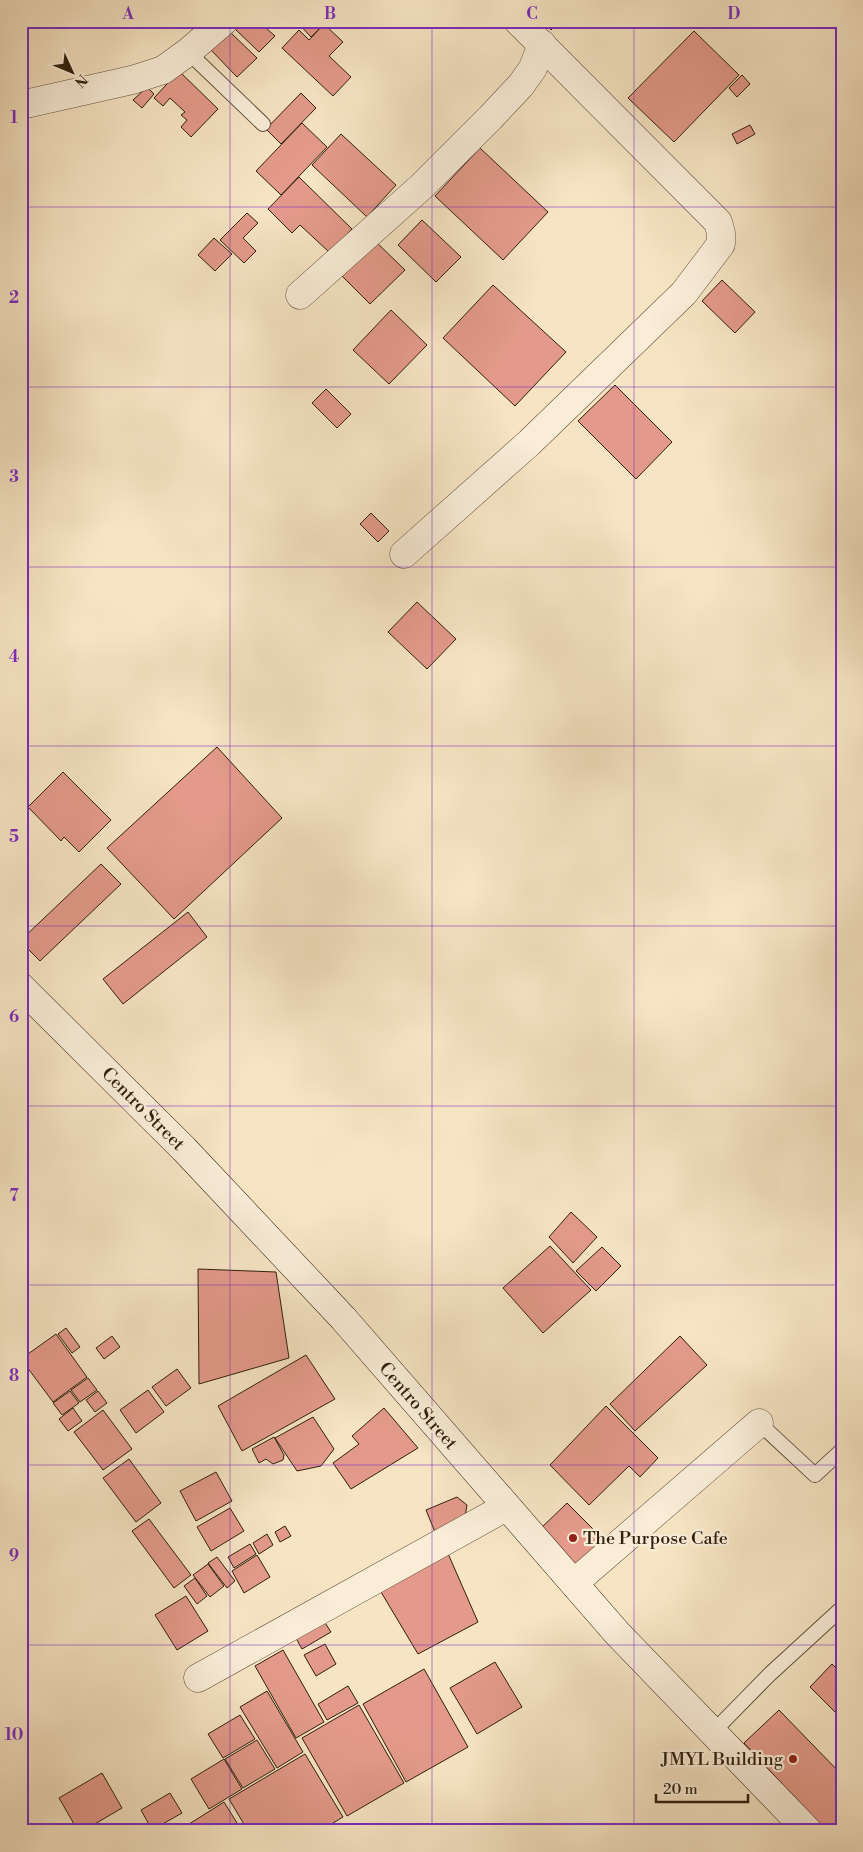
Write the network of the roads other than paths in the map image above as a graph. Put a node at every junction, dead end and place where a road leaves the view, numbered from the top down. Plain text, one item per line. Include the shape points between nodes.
1 (224, 21) edge
2 (518, 21) edge
3 (542, 44) junction
4 (188, 52) junction
5 (21, 105) edge
6 (263, 124) dead end
7 (300, 294) dead end
8 (404, 554) dead end
9 (21, 987) edge
10 (759, 1424) joint
11 (842, 1450) edge
12 (506, 1507) junction
13 (574, 1583) junction
14 (842, 1608) edge
15 (198, 1678) dead end
16 (712, 1733) junction
17 (808, 1831) edge

1 - 4 street
2 - 3 street
3 - 7 street via 534,68 522,85 420,187
3 - 8 street via 718,222 720,244 684,292 529,443
4 - 5 street via 163,70 132,80
4 - 6 lane
9 - 12 street, Centro Street via 184,1149 343,1318
10 - 11 lane via 815,1476
10 - 13 street
12 - 13 street, Centro Street
12 - 15 street
13 - 16 street, Centro Street
14 - 16 lane
16 - 17 street, Centro Street

